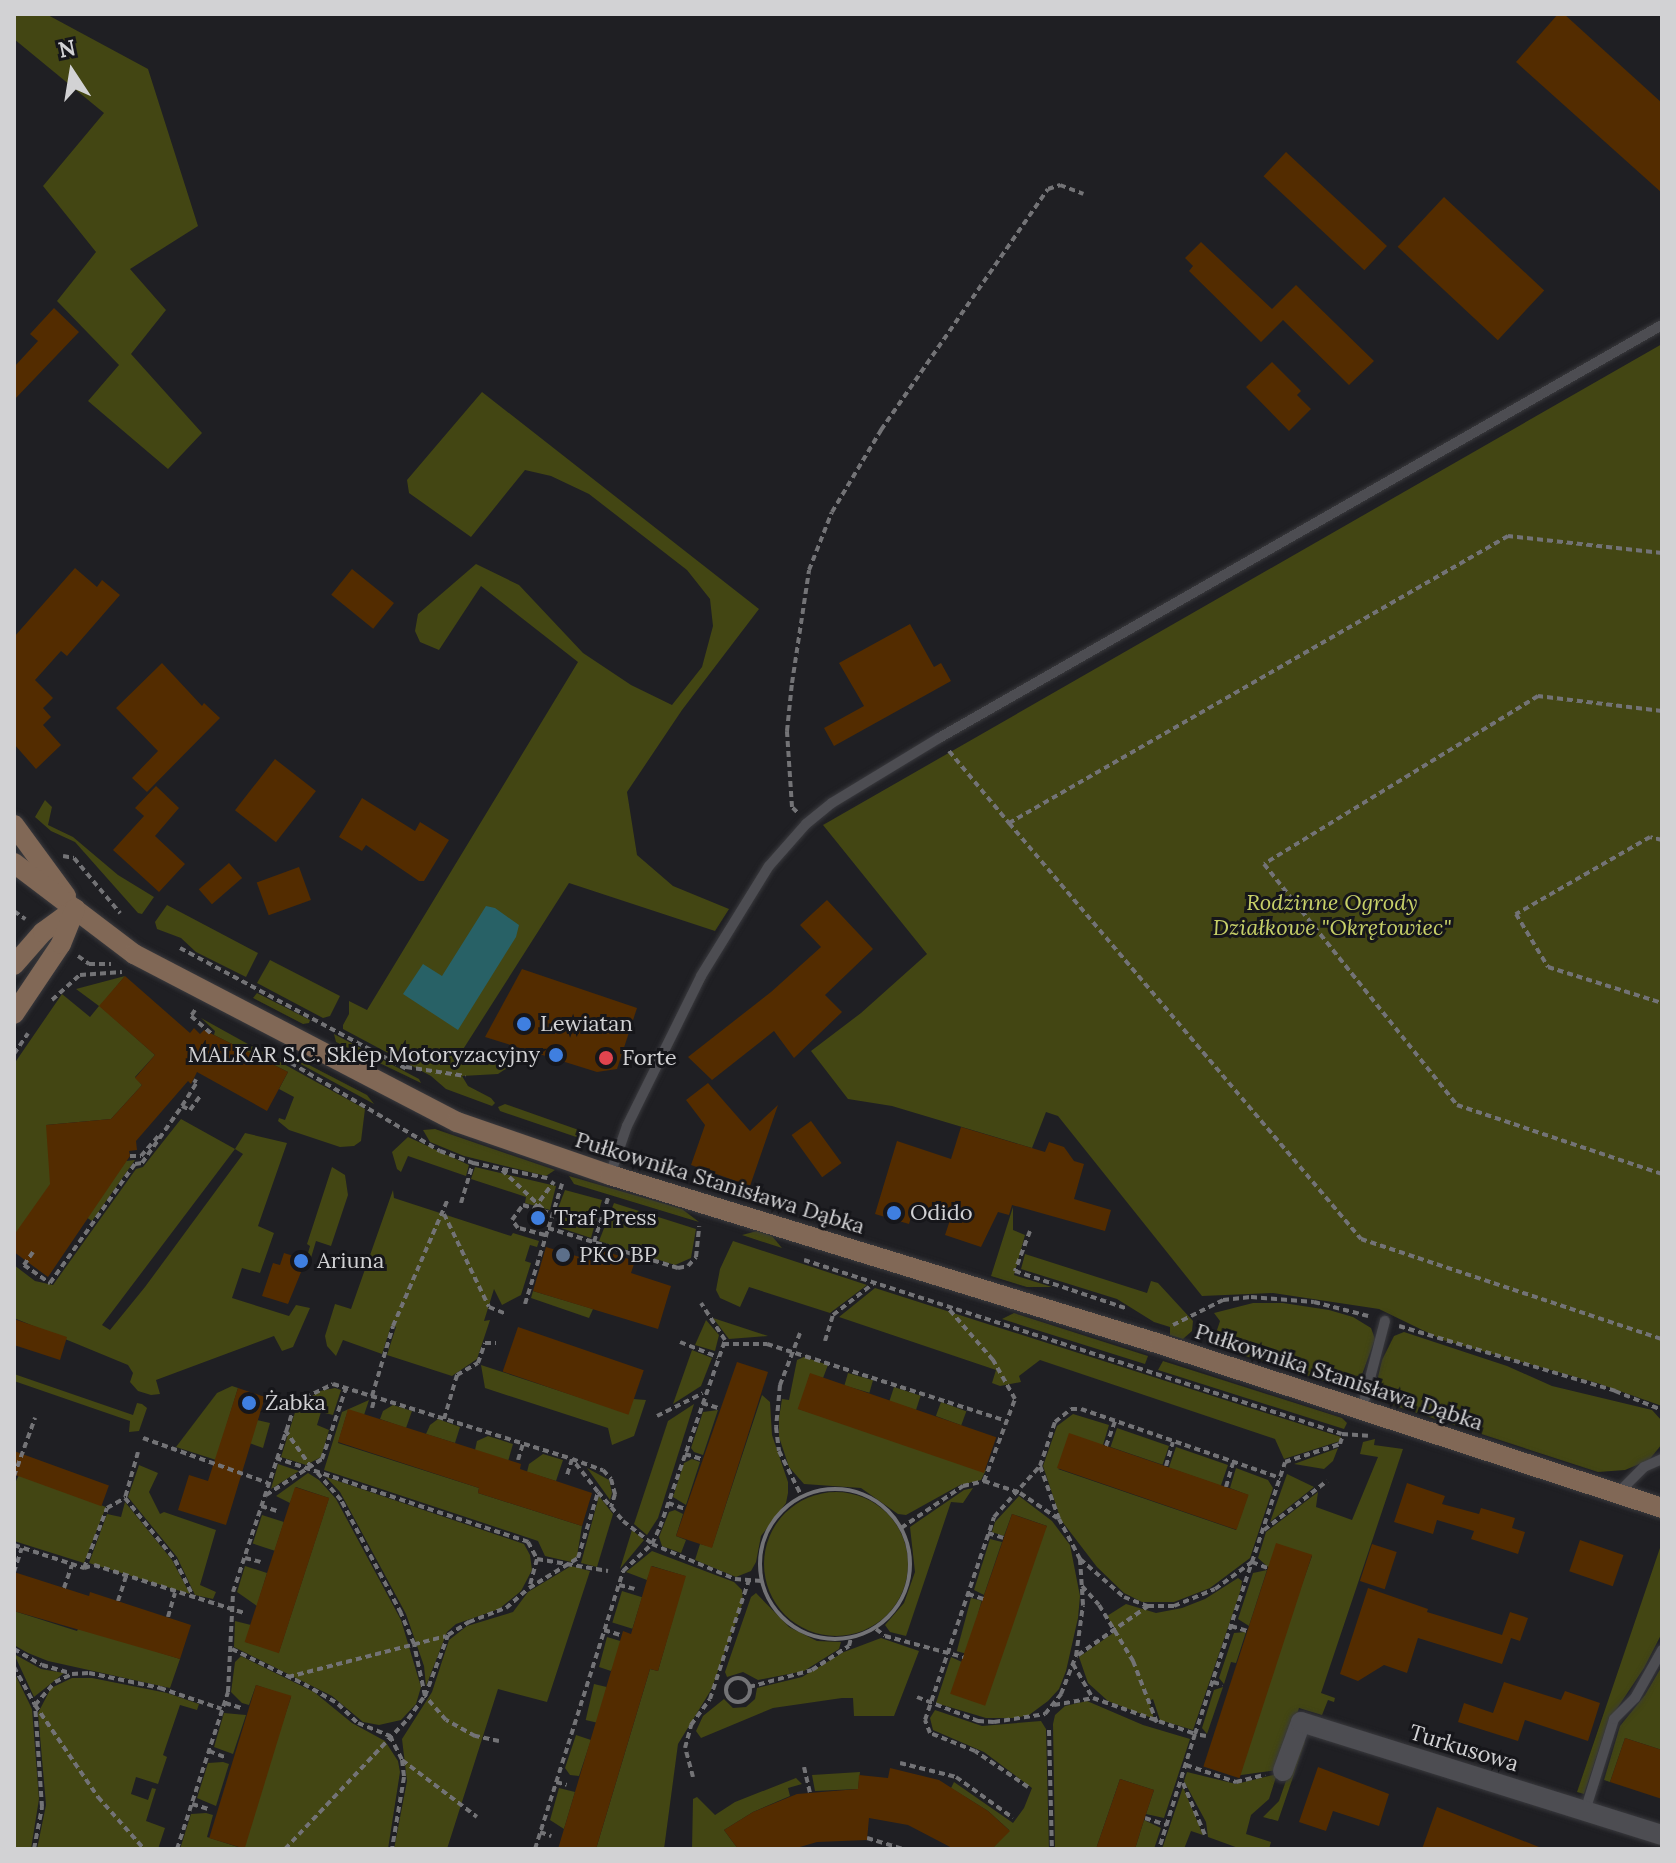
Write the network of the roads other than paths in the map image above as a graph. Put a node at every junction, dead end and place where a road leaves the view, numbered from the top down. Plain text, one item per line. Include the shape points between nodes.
1 (1662, 325) edge
2 (14, 825) edge
3 (14, 863) edge
4 (75, 909) junction
5 (14, 965) edge
6 (14, 1014) edge
7 (610, 1175) junction
8 (1385, 1321) road end
9 (1362, 1409) junction
10 (1662, 1459) edge
11 (1617, 1494) junction
12 (1662, 1508) edge
13 (1662, 1650) edge
14 (1283, 1771) road end
15 (1585, 1811) junction
16 (1662, 1835) edge

1 - 7 lane via 939,738 806,824 769,866 701,976 627,1126
2 - 4 street, Pułkownika Stanisława Dąbka
3 - 4 street, Pułkownika Stanisława Dąbka
4 - 5 street via 43,932
4 - 6 street via 61,944
4 - 7 street, Pułkownika Stanisława Dąbka via 145,961 404,1097 457,1122
7 - 9 street, Pułkownika Stanisława Dąbka
8 - 9 lane
9 - 11 street, Pułkownika Stanisława Dąbka
10 - 11 lane via 1644,1467
11 - 12 street, Pułkownika Stanisława Dąbka
13 - 15 lane via 1635,1698 1614,1719
14 - 15 street, Turkusowa via 1301,1722
15 - 16 street, Turkusowa

